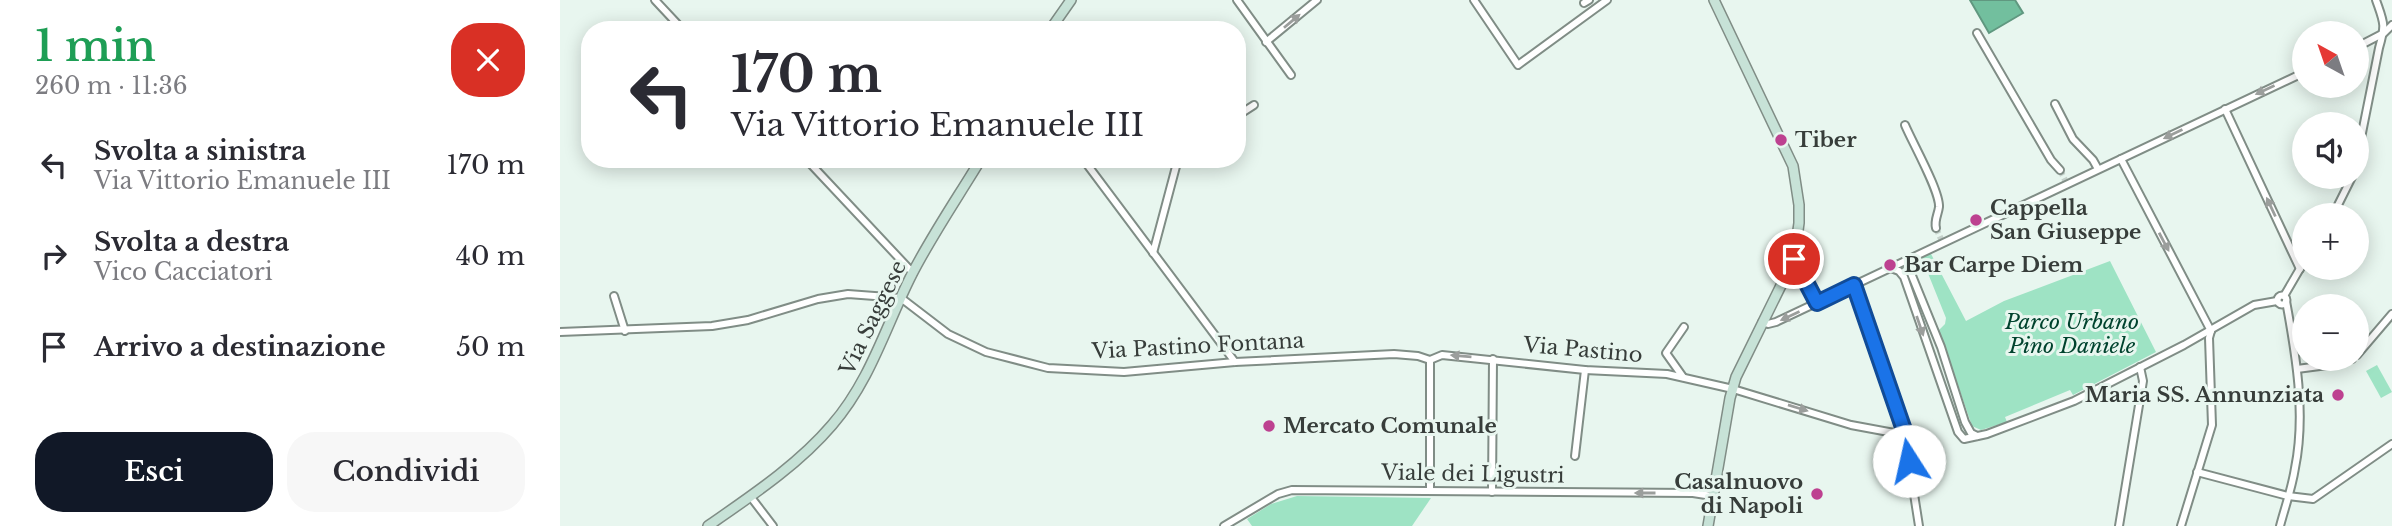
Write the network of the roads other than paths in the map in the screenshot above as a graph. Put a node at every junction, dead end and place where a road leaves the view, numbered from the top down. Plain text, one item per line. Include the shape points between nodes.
1 (655, 0) edge
2 (1071, 0) edge
3 (1237, 0) edge
4 (1317, 0) edge
5 (1474, 0) edge
6 (1607, 0) edge
7 (1714, 0) edge
8 (2376, 0) edge
9 (675, 21) edge
10 (1056, 21) edge
11 (2392, 25) edge
12 (1977, 33) dead end
13 (2384, 33) junction
14 (2392, 39) edge
15 (2370, 40) edge
16 (1266, 42) junction
17 (1291, 75) dead end
18 (2292, 78) edge
19 (1254, 104) dead end
20 (2055, 104) dead end
21 (2225, 109) junction
22 (1246, 110) edge
23 (2366, 112) edge
24 (1905, 125) dead end
25 (2121, 159) junction
26 (814, 168) edge
27 (976, 168) edge
28 (1090, 168) edge
29 (1176, 168) edge
30 (2098, 169) junction
31 (2060, 170) tunnel mouth
32 (1936, 228) tunnel mouth
33 (2292, 252) edge
34 (1153, 253) junction
35 (1794, 259) junction
36 (1906, 261) junction
37 (1891, 268) junction
38 (913, 273) junction
39 (2294, 280) edge
40 (1854, 285) junction
41 (614, 296) dead end
42 (901, 298) junction
43 (2285, 298) junction
44 (1817, 303) junction
45 (2392, 314) edge
46 (1762, 322) junction
47 (1684, 327) dead end
48 (560, 331) edge
49 (625, 331) junction
50 (2211, 331) junction
51 (2292, 339) edge
52 (2369, 341) edge
53 (1493, 359) junction
54 (1430, 360) junction
55 (1235, 362) junction
56 (2140, 366) junction
57 (1586, 370) junction
58 (2297, 371) edge
59 (1683, 377) junction
60 (1733, 389) junction
61 (1905, 435) junction
62 (1978, 436) junction
63 (2392, 444) edge
64 (1575, 456) dead end
65 (2197, 472) junction
66 (1430, 490) junction
67 (1492, 492) junction
68 (750, 496) junction
69 (1712, 496) junction
70 (2288, 496) junction
71 (1239, 517) junction
72 (708, 526) edge
73 (773, 526) edge
74 (1224, 526) edge
75 (1245, 526) edge
76 (1708, 526) edge
77 (1919, 526) edge
78 (2119, 526) edge
79 (2181, 526) edge
80 (2280, 526) edge

1 - 9 street
2 - 10 main road
3 - 16 street
16 -> 4 street
5 - 6 street via 1518,65
7 - 35 main road via 1793,166 1799,205
8 - 13 street
11 - 13 street
12 - 31 street
13 - 14 street
13 - 15 street
13 - 23 street
16 - 17 street
18 -> 21 street
19 - 22 street
20 - 30 street via 2073,139
21 -> 25 street
33 -> 21 street
24 - 32 street via 1935,193
25 - 30 street
25 -> 50 street
26 - 38 street
27 - 38 main road, Via Saggese
28 - 34 street
29 - 34 street
30 - 36 street
34 - 55 street
35 - 44 street
35 - 46 main road
36 - 37 street
36 - 62 street via 1965,422
37 - 40 street
37 -> 62 street via 1904,277 1958,432 1964,439
38 - 42 main road, Via Saggese
39 - 43 street
40 - 44 street
40 - 61 street
41 - 49 street
42 - 49 street via 848,294 712,326
42 - 55 street, Via Pastino Fontana via 948,334 986,352 1048,368 1124,372
42 - 68 main road, Via Saggese via 863,383 833,425
43 - 50 street via 2255,305
43 - 51 street
44 -> 46 street via 1776,322
45 - 52 street
46 - 60 main road
47 - 59 street via 1666,353
48 - 49 street
50 - 56 street
50 - 65 street via 2211,425
53 -> 54 street, Via Pastino via 1442,355
53 - 57 street, Via Pastino
53 - 67 street
54 - 55 street, Via Pastino Fontana via 1394,354
54 - 66 street
56 - 62 street via 2074,401
56 - 78 street via 2143,382
57 - 59 street, Via Pastino
57 - 64 street
58 - 70 street via 2297,454
59 - 60 street, Via Pastino
60 -> 61 street, Via Pastino via 1851,425
60 - 69 main road
61 - 77 street
63 - 70 street via 2313,499
65 - 70 street
65 - 79 street
66 - 67 street, Viale dei Ligustri
66 - 71 street, Viale dei Ligustri via 1292,490
69 -> 67 street, Viale dei Ligustri
68 - 72 main road, Via Saggese
68 - 73 street
69 - 76 main road
70 - 80 street
71 - 74 street, Viale dei Ligustri
71 - 75 street

